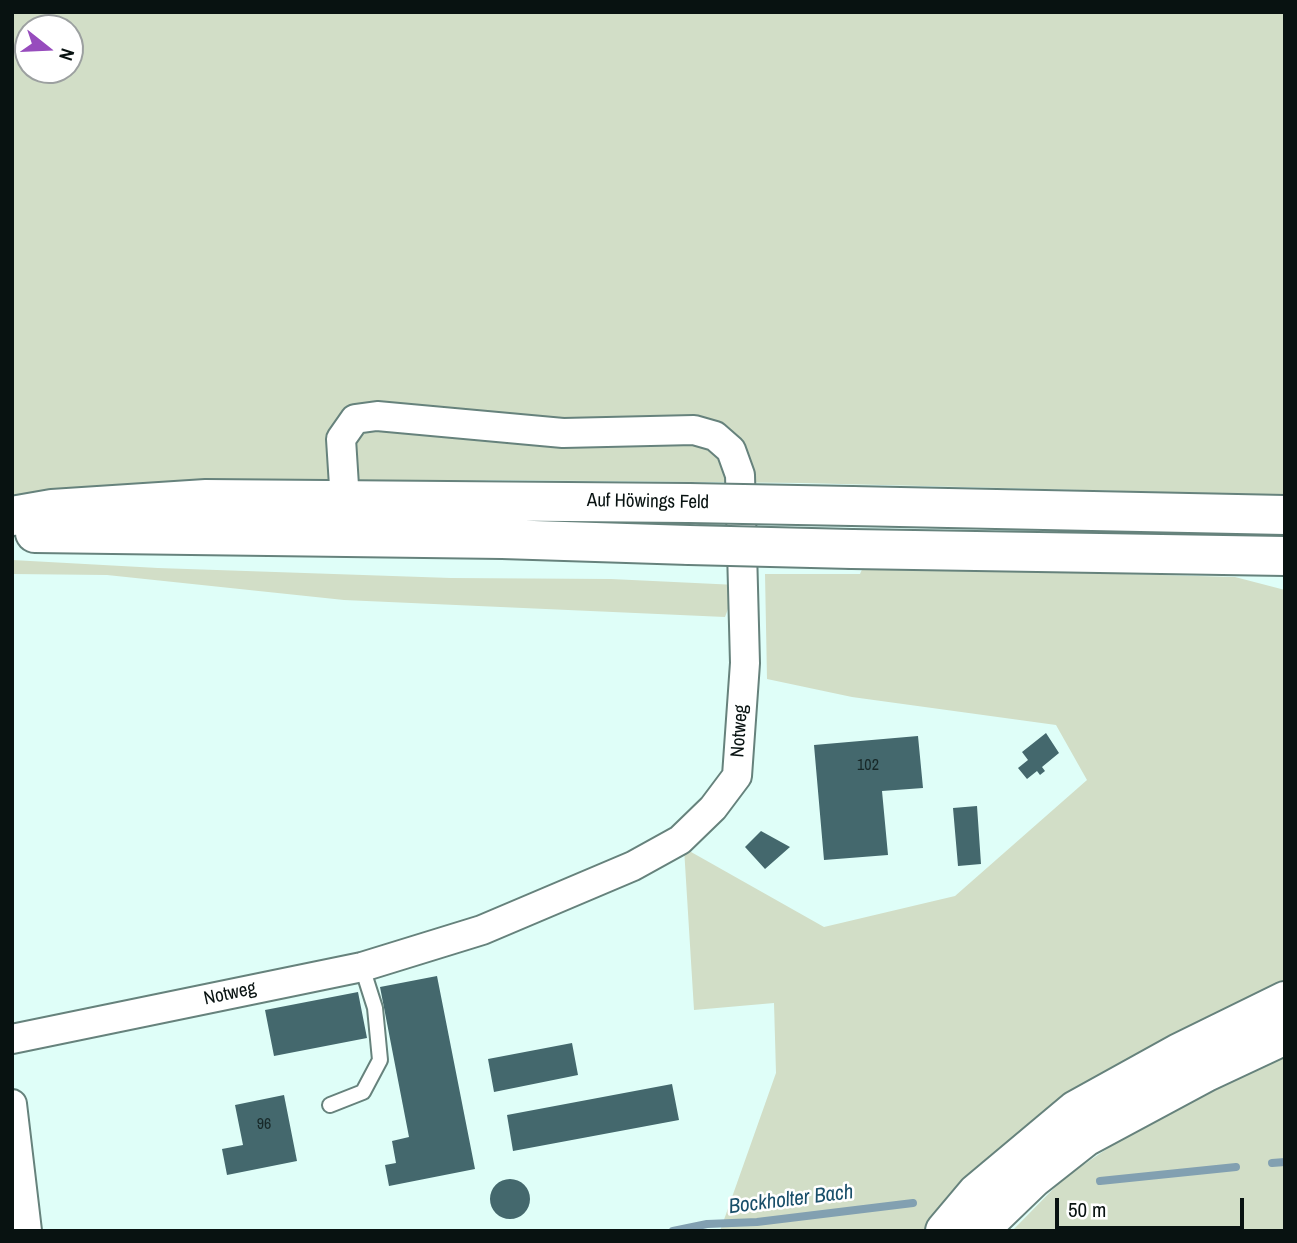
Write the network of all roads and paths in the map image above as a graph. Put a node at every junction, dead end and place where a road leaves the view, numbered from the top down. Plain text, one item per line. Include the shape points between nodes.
1 (346, 498) junction
2 (1285, 515) edge
3 (12, 516) edge
4 (12, 533) edge
5 (347, 537) junction
6 (1240, 556) junction
7 (1285, 556) edge
8 (1285, 572) edge
9 (362, 967) junction
10 (1285, 1001) edge
11 (1285, 1035) edge
12 (12, 1040) edge
13 (12, 1104) edge
14 (330, 1105) dead end
15 (27, 1231) edge
16 (945, 1231) edge
17 (978, 1231) edge

1 - 2 main road, Auf Höwings Feld, bridge
1 - 3 main road, Auf Höwings Feld via 206,499
1 - 5 street, Notweg
1 - 9 street, Notweg via 341,439 355,419 377,416 564,433 694,430 715,436 731,450 740,475 746,663 737,776 713,808 680,840 633,866 482,930
4 - 5 main road
5 - 6 main road, bridge
6 - 7 main road
6 - 8 main road
9 - 12 street, Notweg
9 - 14 lane via 375,1008 380,1060 363,1092
10 - 16 main road via 1076,1110 977,1193
11 - 17 main road via 1086,1137 1033,1178
13 - 15 street

